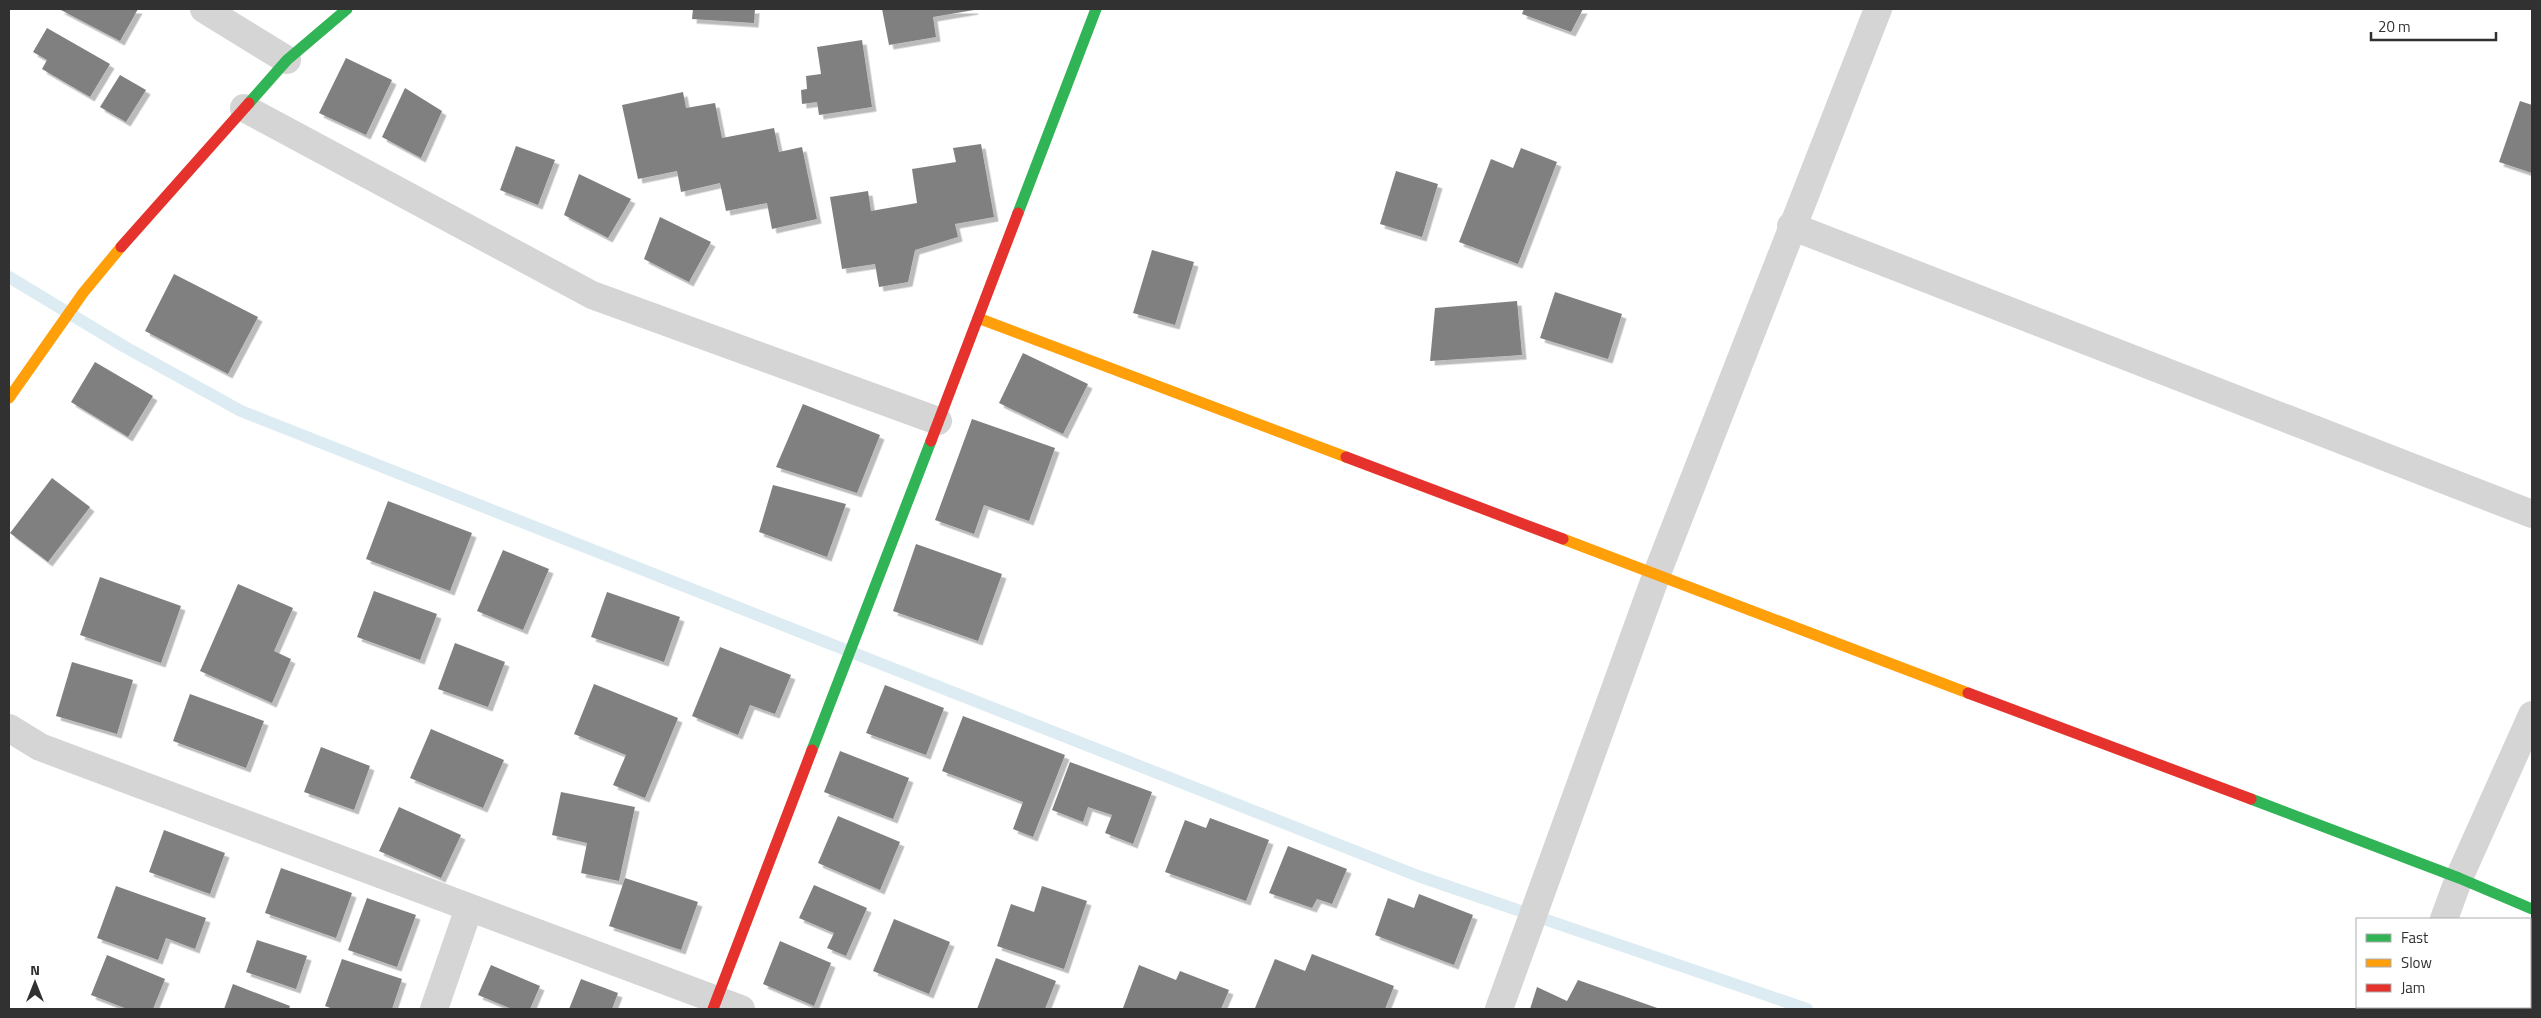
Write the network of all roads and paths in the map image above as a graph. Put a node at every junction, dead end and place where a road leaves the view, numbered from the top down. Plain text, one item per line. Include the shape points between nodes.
1 (204, 9) edge
2 (347, 9) edge
3 (1096, 9) edge
4 (1878, 9) edge
5 (287, 60) junction
6 (244, 108) junction
7 (1791, 226) junction
8 (978, 318) junction
9 (9, 398) edge
10 (938, 421) junction
11 (2532, 514) edge
12 (1656, 576) junction
13 (2532, 715) edge
14 (9, 728) edge
15 (2459, 878) junction
16 (469, 908) junction
17 (2532, 909) edge
18 (2444, 918) edge
19 (723, 1006) edge
20 (434, 1009) edge
21 (1499, 1009) edge

1 - 5 street
2 - 5 street
3 - 8 street
4 - 7 street
5 - 6 street
6 - 9 street via 83,293
6 - 10 street via 592,295
7 - 11 street
7 - 12 street
8 - 10 street
8 - 12 street
10 - 19 street
12 - 15 street
12 - 21 street
13 - 15 street
14 - 16 street via 40,747
15 - 17 street
15 - 18 street
16 - 19 street
16 - 20 street

